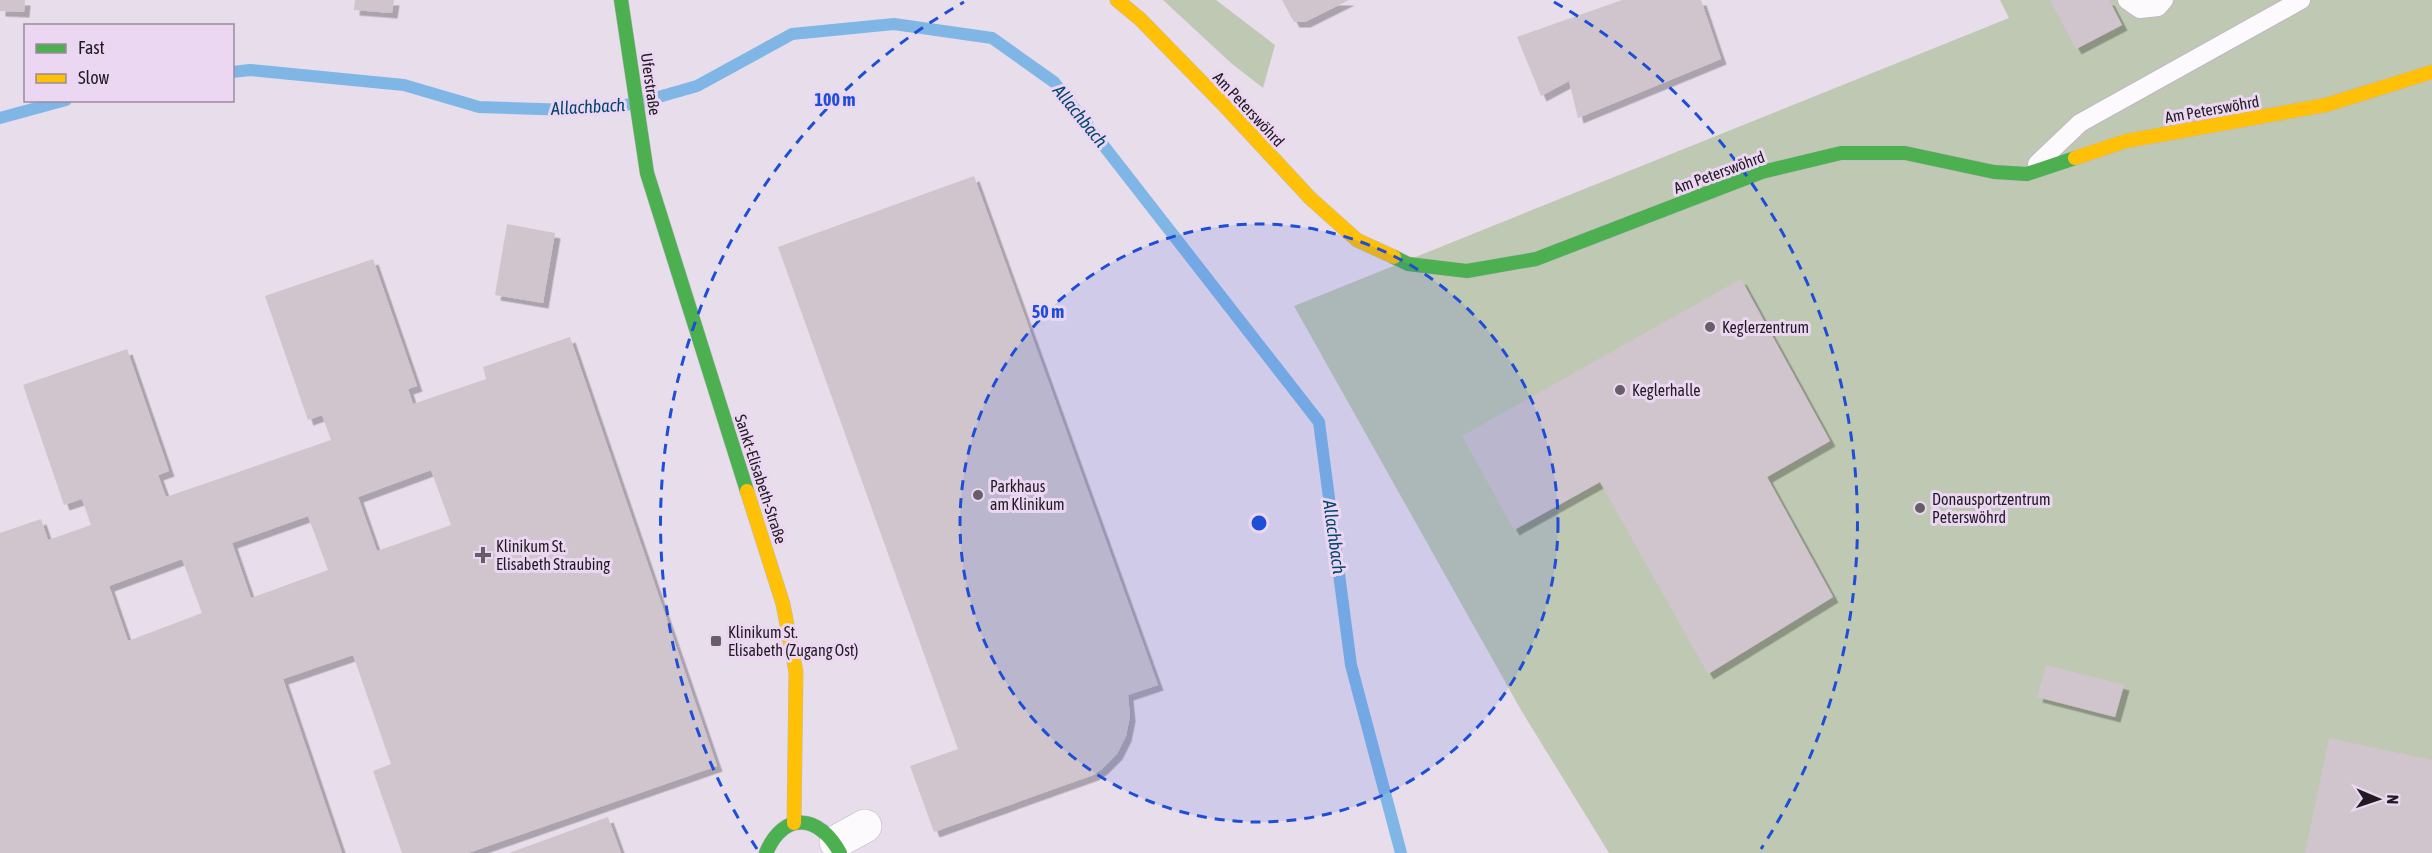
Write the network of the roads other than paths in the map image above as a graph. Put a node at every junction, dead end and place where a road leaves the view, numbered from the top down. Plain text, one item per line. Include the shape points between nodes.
1 (621, 0) edge
2 (1117, 0) edge
3 (2127, 0) edge
4 (2164, 0) edge
5 (2301, 0) edge
6 (2432, 72) edge
7 (647, 173) joint
8 (2027, 174) junction
9 (794, 823) junction
10 (865, 826) dead end
11 (838, 848) edge
12 (766, 853) edge

1 - 7 street, Uferstraße
2 - 8 street, Am Peterswöhrd via 1222,103 1310,198 1357,240 1408,264 1467,271 1536,259 1762,172 1841,153 1905,153 1994,172
3 - 4 lane via 2140,9 2158,7
5 - 8 lane via 2080,123
6 - 8 street, Am Peterswöhrd via 2326,105 2126,141
7 - 9 street, Sankt-Elisabeth-Straße via 783,604 796,672
9 - 11 street via 823,828
9 - 12 street via 774,835
10 - 11 street

